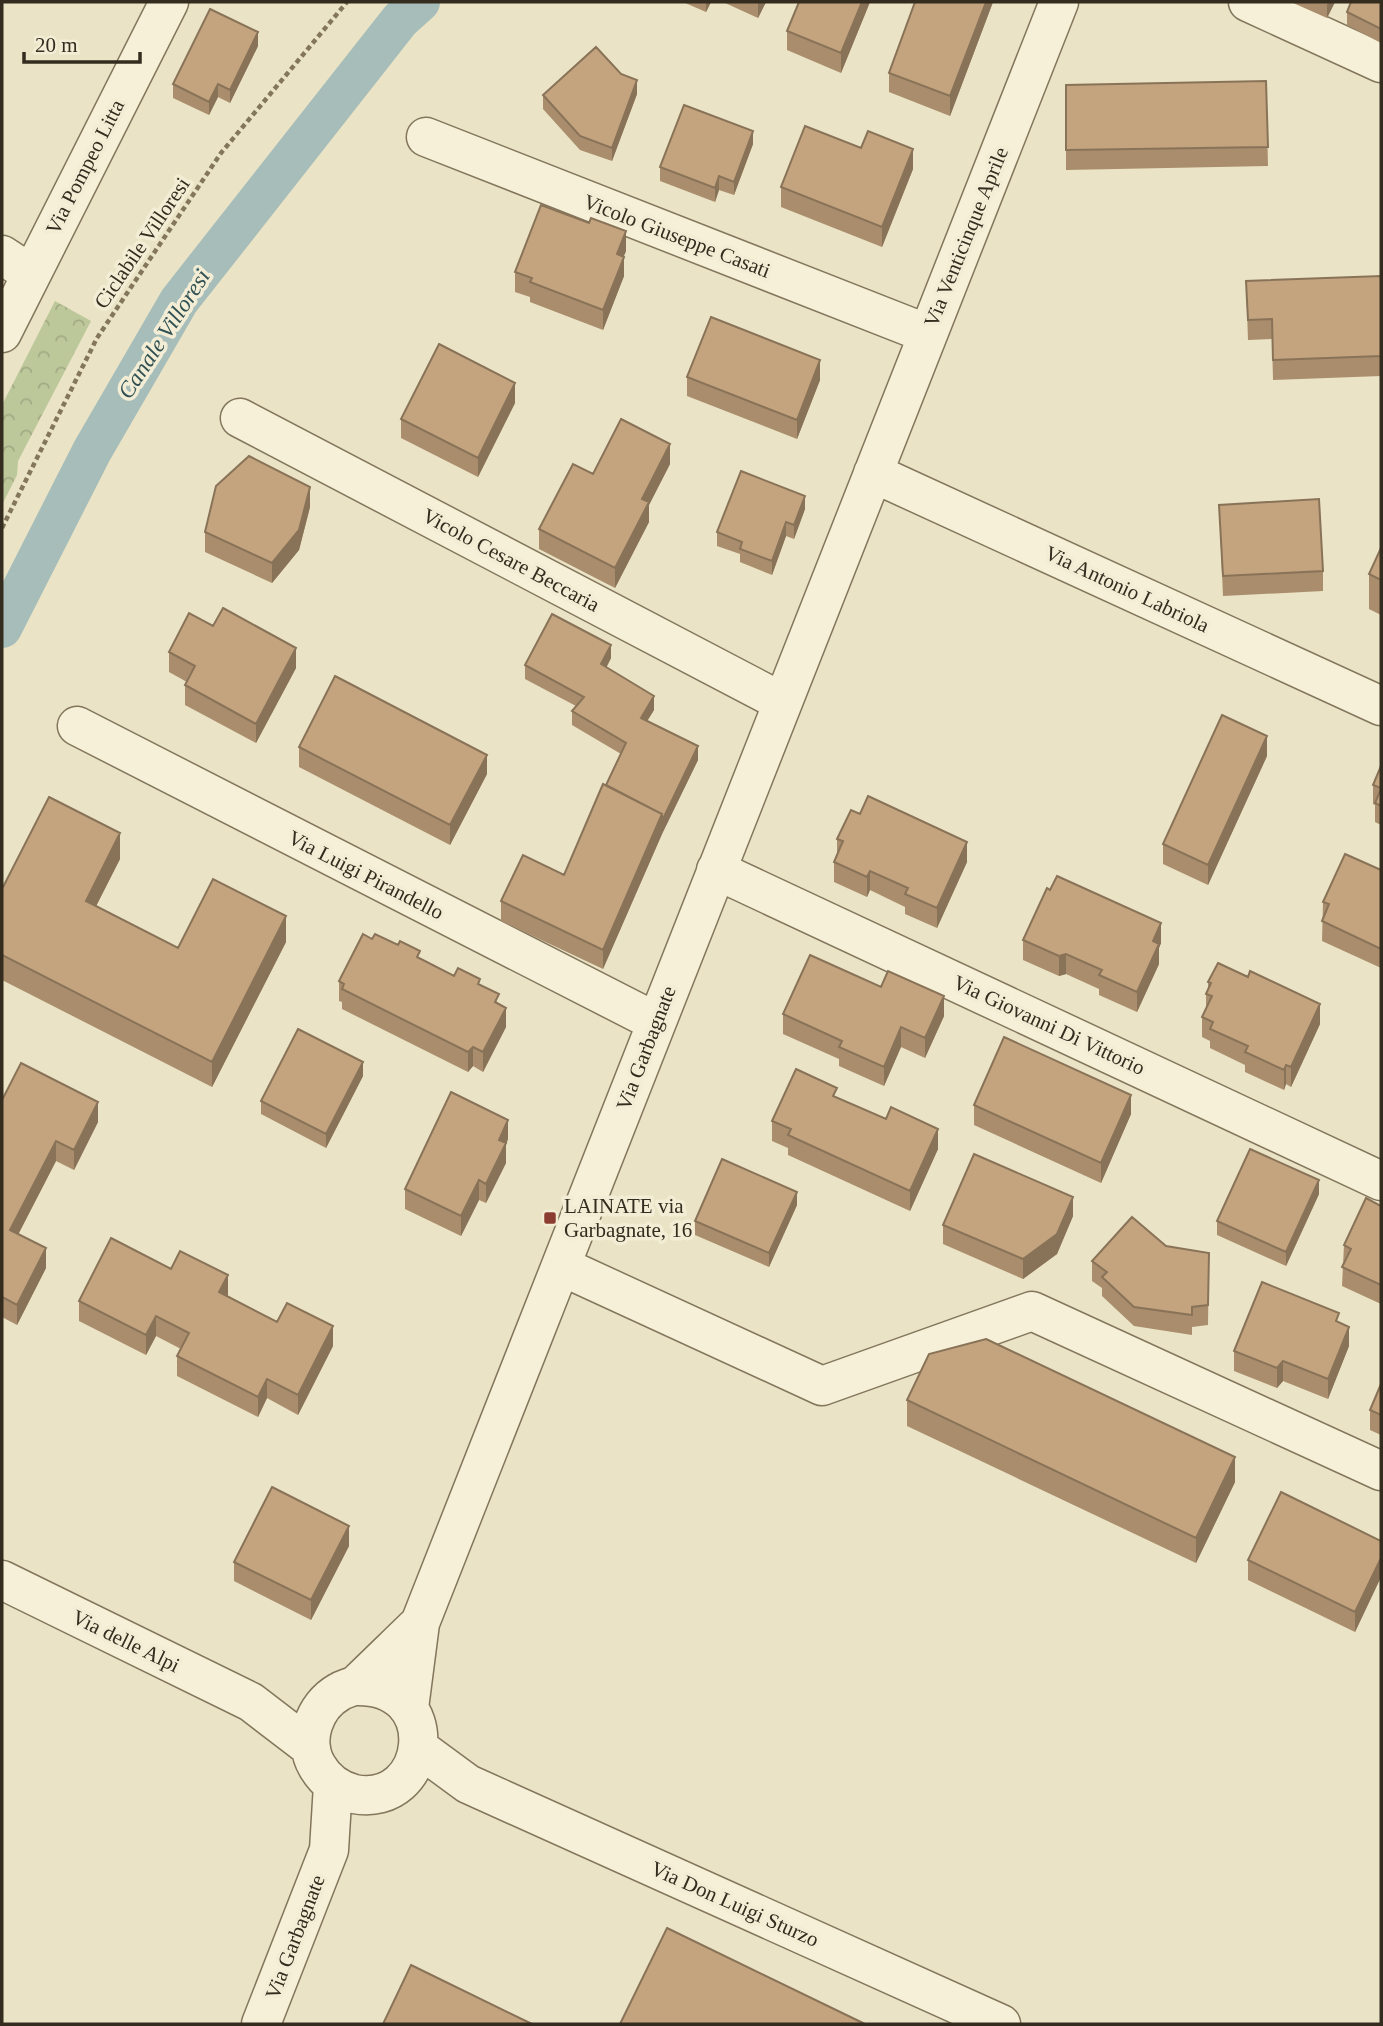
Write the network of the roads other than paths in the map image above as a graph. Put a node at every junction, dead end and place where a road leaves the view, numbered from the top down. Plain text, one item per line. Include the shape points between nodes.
1 (169, 2) edge
2 (1059, 2) edge
3 (1248, 2) edge
4 (1381, 64) edge
5 (426, 137) dead end
6 (17, 264) edge
7 (2, 333) edge
8 (928, 334) junction
9 (240, 418) dead end
10 (873, 473) junction
11 (782, 702) junction
12 (1381, 706) edge
13 (77, 726) dead end
14 (716, 870) junction
15 (656, 1022) junction
16 (1381, 1181) edge
17 (561, 1266) junction
18 (1381, 1471) edge
19 (2, 1580) edge
20 (420, 1623) junction
21 (340, 1694) junction
22 (251, 1702) junction
23 (410, 1708) junction
24 (311, 1748) junction
25 (398, 1774) junction
26 (333, 1785) junction
27 (329, 1850) junction
28 (261, 2024) edge
29 (1001, 2024) edge

1 - 6 street, Via Pompeo Litta
2 - 8 street, Via Venticinque Aprile
3 - 4 street
5 - 8 street, Vicolo Giuseppe Casati
6 - 7 street, Via Pompeo Litta
8 - 10 street, Via Venticinque Aprile
9 - 11 street, Vicolo Cesare Beccaria
10 - 11 street, Via Garbagnate
10 - 12 street, Via Antonio Labriola
11 - 14 street, Via Garbagnate
13 - 15 street, Via Luigi Pirandello
14 - 15 street, Via Garbagnate
14 - 16 street, Via Giovanni Di Vittorio
15 - 17 street, Via Garbagnate
17 - 18 street via 822,1386 1032,1311
17 - 20 street, Via Garbagnate
19 - 22 street, Via delle Alpi
20 - 21 street, Via Garbagnate
20 - 23 street, Via Garbagnate
21 - 22 street, Via delle Alpi
21 - 23 street via 370,1685 386,1689
21 - 24 street via 316,1715
22 - 24 street, Via delle Alpi
23 - 25 street via 419,1734
24 - 26 street via 314,1762
25 - 26 street via 345,1791
25 - 27 street, Via Garbagnate
25 - 29 street, Via Don Luigi Sturzo via 468,1784
26 - 27 street, Via Garbagnate
27 - 28 street, Via Garbagnate

